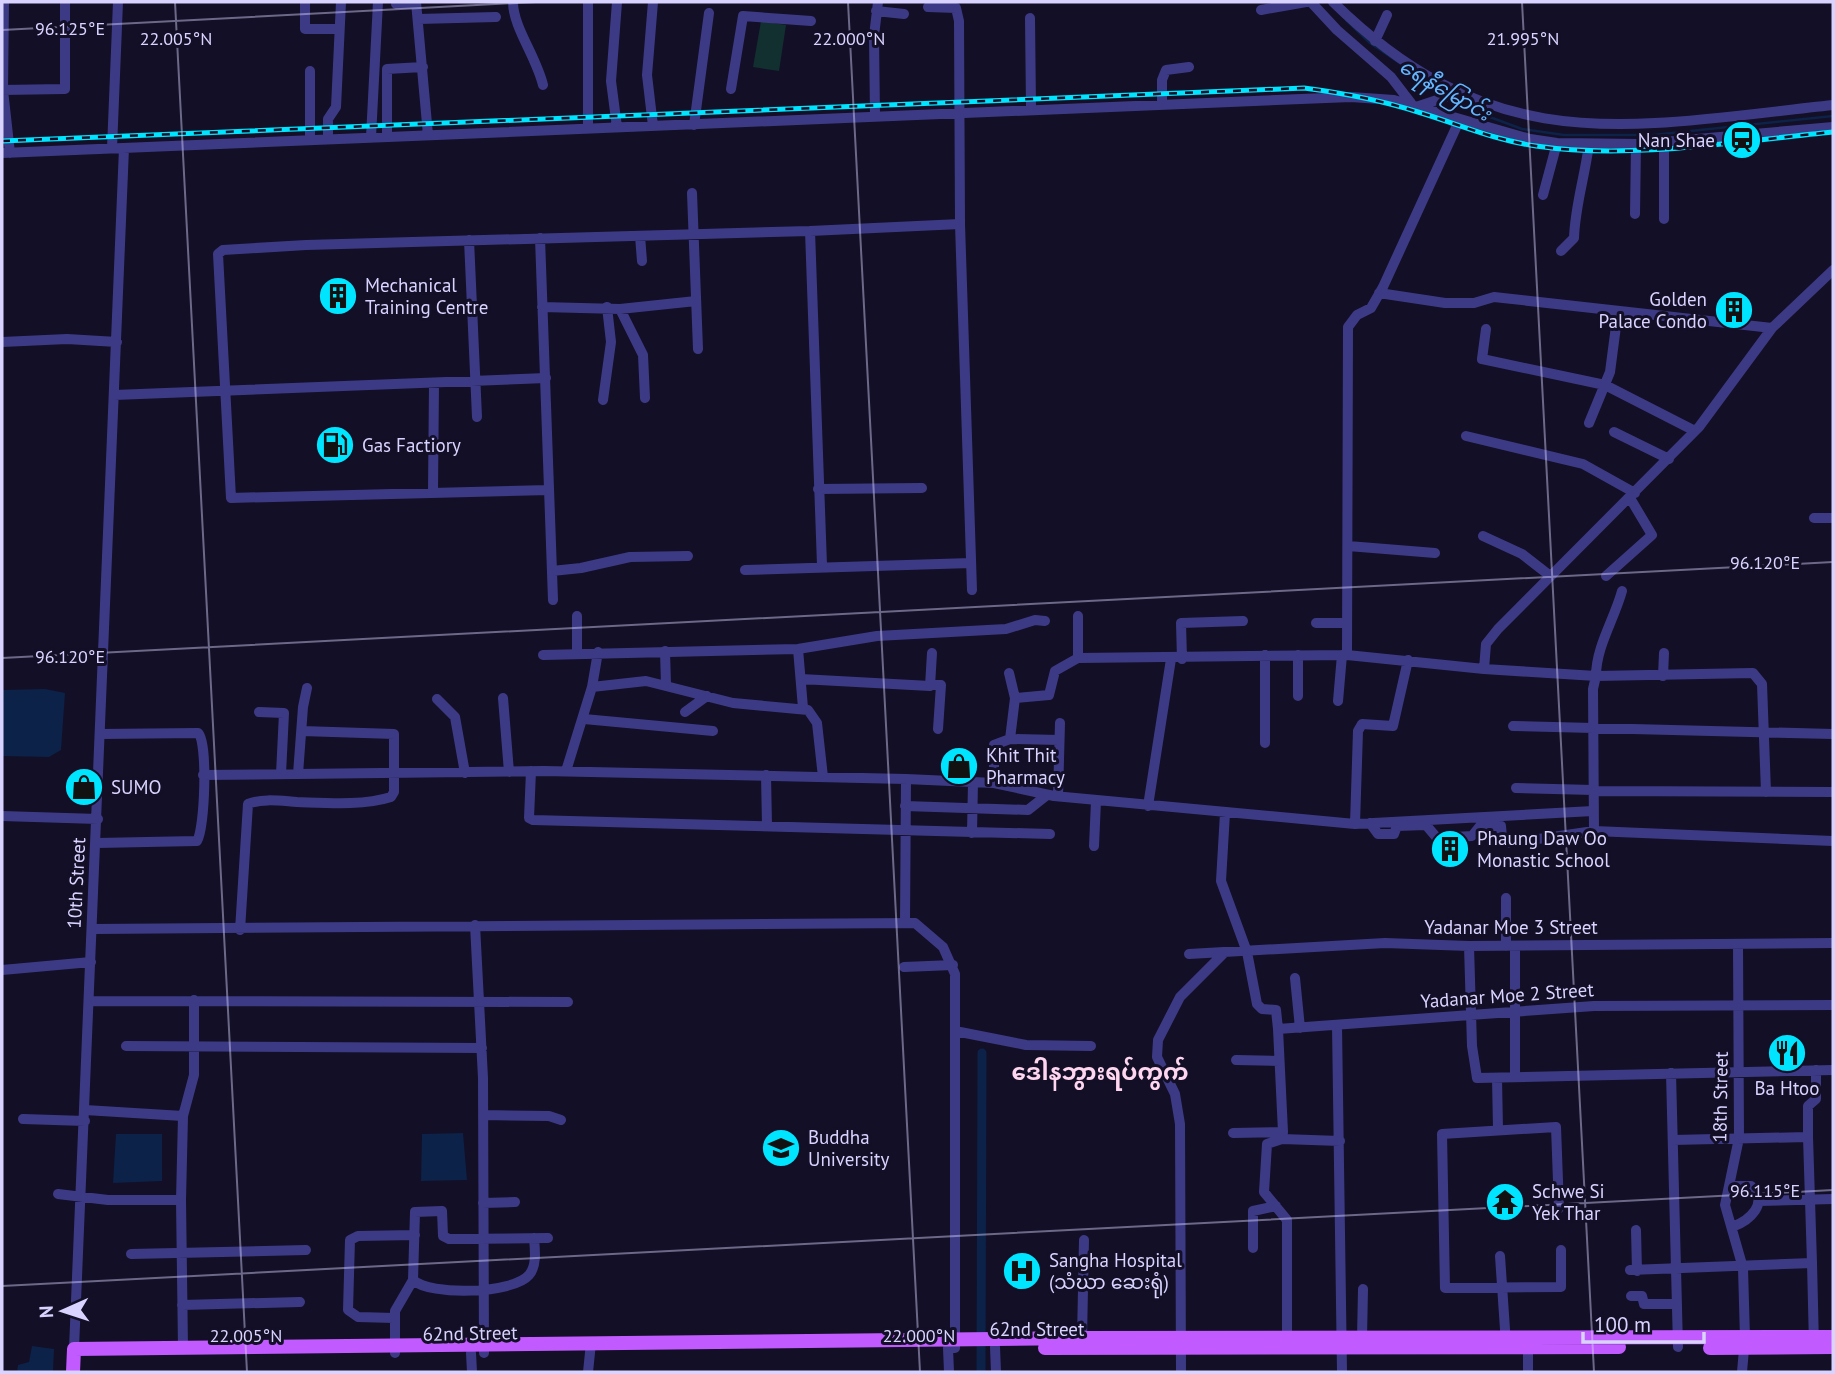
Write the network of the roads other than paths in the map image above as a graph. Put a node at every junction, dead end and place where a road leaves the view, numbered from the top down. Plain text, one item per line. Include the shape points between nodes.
1 (5, 2) edge
2 (65, 2) edge
3 (118, 2) edge
4 (305, 2) edge
5 (341, 2) edge
6 (378, 2) edge
7 (513, 2) edge
8 (588, 2) edge
9 (617, 2) edge
10 (653, 2) edge
11 (746, 2) edge
12 (757, 2) edge
13 (1306, 2) edge
14 (1311, 2) edge
15 (1333, 2) edge
16 (416, 3) edge
17 (396, 4) dead end
18 (877, 6) edge
19 (928, 7) dead end
20 (1261, 10) dead end
21 (709, 13) dead end
22 (904, 14) dead end
23 (748, 15) junction
24 (1387, 15) dead end
25 (496, 17) dead end
26 (1030, 18) dead end
27 (418, 19) junction
28 (811, 21) dead end
29 (339, 29) junction
30 (1375, 41) junction
31 (423, 67) junction
32 (1189, 67) dead end
33 (375, 69) junction
34 (387, 69) junction
35 (310, 71) dead end
36 (544, 85) dead end
37 (731, 89) dead end
38 (2, 90) edge
39 (1457, 94) junction
40 (1163, 104) junction
41 (1417, 105) junction
42 (1833, 105) edge
43 (1031, 108) junction
44 (959, 113) junction
45 (875, 117) junction
46 (1460, 119) junction
47 (694, 124) junction
48 (653, 126) junction
49 (617, 127) junction
50 (1833, 127) edge
51 (588, 128) junction
52 (428, 135) junction
53 (387, 136) junction
54 (371, 137) junction
55 (310, 139) junction
56 (328, 139) junction
57 (1664, 142) junction
58 (1557, 143) junction
59 (1589, 144) junction
60 (1636, 144) junction
61 (118, 148) junction
62 (6, 153) edge
63 (692, 193) dead end
64 (1543, 195) dead end
65 (1635, 214) dead end
66 (1664, 219) dead end
67 (960, 224) junction
68 (810, 231) junction
69 (695, 233) junction
70 (640, 236) junction
71 (540, 238) junction
72 (469, 240) junction
73 (1561, 251) dead end
74 (642, 261) dead end
75 (1833, 270) edge
76 (1379, 293) junction
77 (696, 301) junction
78 (542, 307) junction
79 (607, 307) junction
80 (620, 309) junction
81 (1618, 310) junction
82 (1772, 328) junction
83 (1486, 329) dead end
84 (2, 342) edge
85 (117, 342) junction
86 (698, 349) dead end
87 (545, 378) junction
88 (475, 381) junction
89 (434, 384) junction
90 (1605, 385) junction
91 (225, 392) junction
92 (114, 395) junction
93 (645, 398) dead end
94 (603, 400) dead end
95 (477, 417) dead end
96 (1589, 423) dead end
97 (1614, 432) dead end
98 (1695, 432) junction
99 (1466, 436) dead end
100 (1669, 459) junction
101 (922, 488) dead end
102 (818, 489) junction
103 (549, 490) junction
104 (433, 491) junction
105 (1632, 496) junction
106 (1814, 518) dead end
107 (1833, 518) edge
108 (1483, 536) dead end
109 (1348, 546) junction
110 (1435, 554) dead end
111 (688, 556) dead end
112 (971, 563) junction
113 (822, 565) junction
114 (745, 570) dead end
115 (552, 571) junction
116 (1549, 575) junction
117 (1606, 576) dead end
118 (972, 590) dead end
119 (1622, 591) dead end
120 (552, 600) dead end
121 (577, 615) dead end
122 (1078, 616) dead end
123 (1045, 621) dead end
124 (1243, 621) dead end
125 (1347, 622) junction
126 (1316, 623) dead end
127 (1181, 624) junction
128 (1169, 625) dead end
129 (798, 649) junction
130 (665, 651) junction
131 (598, 652) junction
132 (932, 653) dead end
133 (1664, 653) dead end
134 (577, 654) junction
135 (1265, 654) junction
136 (543, 655) dead end
137 (1298, 655) junction
138 (1344, 655) junction
139 (1078, 658) junction
140 (1176, 659) junction
141 (1408, 660) junction
142 (1484, 669) junction
143 (1009, 673) dead end
144 (1596, 676) junction
145 (1663, 676) junction
146 (801, 679) junction
147 (666, 684) junction
148 (932, 685) junction
149 (592, 687) junction
150 (307, 688) dead end
151 (707, 696) junction
152 (1298, 696) dead end
153 (503, 698) dead end
154 (1015, 698) junction
155 (436, 699) dead end
156 (1338, 701) dead end
157 (803, 708) junction
158 (259, 712) dead end
159 (685, 712) dead end
160 (584, 719) junction
161 (1060, 723) dead end
162 (1513, 726) dead end
163 (938, 729) dead end
164 (1594, 730) junction
165 (302, 731) junction
166 (713, 731) dead end
167 (1764, 733) junction
168 (100, 734) junction
169 (1833, 734) edge
170 (1010, 738) junction
171 (1059, 740) junction
172 (1265, 743) dead end
173 (531, 771) junction
174 (566, 771) junction
175 (509, 772) junction
176 (465, 773) junction
177 (298, 774) junction
178 (203, 775) junction
179 (281, 775) junction
180 (396, 775) junction
181 (766, 775) junction
182 (823, 777) junction
183 (906, 779) junction
184 (973, 782) junction
185 (994, 783) junction
186 (1516, 788) dead end
187 (1594, 791) junction
188 (1766, 792) junction
189 (1833, 792) edge
190 (1052, 796) junction
191 (1096, 801) junction
192 (905, 806) junction
193 (1147, 806) junction
194 (972, 809) junction
195 (1593, 811) junction
196 (1225, 813) junction
197 (2, 816) edge
198 (98, 818) junction
199 (1370, 823) junction
200 (1355, 824) junction
201 (767, 825) junction
202 (904, 830) junction
203 (1594, 831) junction
204 (972, 833) junction
205 (1050, 834) dead end
206 (1833, 841) edge
207 (97, 844) junction
208 (1094, 846) dead end
209 (1506, 898) dead end
210 (905, 922) junction
211 (475, 925) junction
212 (93, 929) junction
213 (240, 930) junction
214 (1833, 943) edge
215 (1738, 944) junction
216 (1469, 946) junction
217 (1510, 946) junction
218 (1225, 952) junction
219 (1247, 952) junction
220 (1189, 954) dead end
221 (91, 962) junction
222 (953, 965) junction
223 (904, 967) dead end
224 (2, 970) edge
225 (1295, 978) dead end
226 (194, 1000) junction
227 (89, 1001) junction
228 (480, 1001) junction
229 (568, 1002) dead end
230 (1739, 1004) junction
231 (1833, 1005) edge
232 (1516, 1013) junction
233 (1471, 1017) junction
234 (1337, 1025) junction
235 (1300, 1028) junction
236 (1278, 1029) junction
237 (956, 1031) junction
238 (126, 1046) dead end
239 (1091, 1046) dead end
240 (194, 1047) junction
241 (482, 1048) junction
242 (1236, 1060) dead end
243 (1279, 1061) junction
244 (1816, 1070) junction
245 (1833, 1070) edge
246 (1738, 1071) junction
247 (1671, 1073) junction
248 (1515, 1077) junction
249 (1497, 1078) junction
250 (85, 1115) junction
251 (483, 1115) junction
252 (183, 1116) junction
253 (23, 1119) dead end
254 (561, 1120) dead end
255 (1497, 1129) junction
256 (1233, 1133) dead end
257 (1282, 1135) junction
258 (1808, 1137) junction
259 (1739, 1138) junction
260 (1673, 1140) junction
261 (1340, 1141) junction
262 (1729, 1186) junction
263 (58, 1194) dead end
264 (82, 1197) junction
265 (1809, 1199) junction
266 (1833, 1199) edge
267 (181, 1200) junction
268 (1759, 1201) junction
269 (515, 1202) dead end
270 (483, 1203) junction
271 (1276, 1206) junction
272 (1559, 1208) dead end
273 (1732, 1227) junction
274 (1636, 1230) dead end
275 (415, 1235) junction
276 (534, 1238) junction
277 (548, 1238) dead end
278 (483, 1239) junction
279 (1084, 1240) dead end
280 (1253, 1248) dead end
281 (306, 1250) dead end
282 (1561, 1250) dead end
283 (131, 1254) dead end
284 (181, 1254) junction
285 (1500, 1256) dead end
286 (1812, 1264) junction
287 (1743, 1268) junction
288 (1676, 1270) junction
289 (414, 1280) junction
290 (1363, 1289) dead end
291 (483, 1290) junction
292 (1501, 1290) junction
293 (1631, 1296) dead end
294 (300, 1301) dead end
295 (1677, 1304) junction
296 (182, 1305) junction
297 (394, 1318) junction
298 (1833, 1337) edge
299 (1082, 1338) junction
300 (1362, 1338) junction
301 (1506, 1342) junction
302 (1814, 1342) junction
303 (1181, 1343) junction
304 (1287, 1343) junction
305 (1342, 1343) junction
306 (1678, 1343) junction
307 (1744, 1343) junction
308 (957, 1345) junction
309 (991, 1345) junction
310 (591, 1347) junction
311 (1528, 1347) junction
312 (1833, 1347) edge
313 (183, 1348) junction
314 (395, 1349) junction
315 (480, 1350) junction
316 (303, 1351) junction
317 (146, 1352) junction
318 (74, 1360) edge
319 (472, 1372) edge
320 (588, 1372) edge
321 (948, 1372) edge
322 (996, 1372) edge
323 (1181, 1372) edge
324 (1342, 1372) edge
325 (1528, 1372) edge
326 (1742, 1372) edge

1 - 38 street
2 - 38 street via 65,89
3 - 61 street, 10th Street
4 - 29 street via 306,29
5 - 29 street
6 - 33 street
7 - 36 street via 514,22 536,57
8 - 51 street
9 - 49 street via 611,81
10 - 48 street via 647,75
11 - 23 street
12 - 23 street
13 - 20 street
14 - 41 street
15 - 30 street
16 - 17 street
16 - 27 street
18 - 22 street
18 - 45 street
19 - 44 street via 957,8
21 - 47 street
23 - 28 street
23 - 37 street
24 - 30 street
25 - 27 street
26 - 43 street
27 - 31 street
29 - 56 street via 336,107 328,119
30 - 39 street
31 - 34 street
31 - 52 street
32 - 40 street via 1166,71
33 - 34 street
33 - 54 street
34 - 53 street
35 - 55 street
38 - 62 street
39 - 41 street
39 - 42 street via 1533,118 1585,124 1646,123
40 - 41 street via 1351,97
40 - 43 street
41 - 46 street
43 - 44 street
44 - 45 street
44 - 67 street
45 - 47 street
46 - 58 street
46 - 76 street
47 - 48 street
48 - 49 street
49 - 51 street
50 - 57 street
51 - 52 street
52 - 53 street
53 - 54 street
54 - 56 street
55 - 56 street
55 - 61 street
57 - 60 street
57 - 66 street
58 - 59 street
58 - 64 street
59 - 60 street
59 - 73 street via 1574,239
60 - 65 street
61 - 62 street
61 - 85 street, 10th Street
63 - 69 street
67 - 68 street
67 - 112 street
68 - 69 street
68 - 102 street
69 - 70 street
69 - 77 street
70 - 71 street
70 - 74 street
71 - 72 street
71 - 78 street
72 - 88 street
72 - 91 street via 221,251 217,256
75 - 82 street
76 - 81 street via 1445,303 1474,303 1494,297
76 - 109 street via 1371,308 1352,319 1347,335
77 - 80 street
77 - 86 street
78 - 79 street
78 - 87 street
79 - 80 street
79 - 94 street via 611,342
80 - 93 street via 643,355
81 - 82 street
81 - 90 street
82 - 98 street
83 - 90 street via 1482,359
84 - 85 street
85 - 92 street, 10th Street
87 - 88 street
87 - 103 street
88 - 89 street
88 - 95 street
89 - 91 street
89 - 104 street
90 - 96 street
90 - 98 street
91 - 92 street
91 - 104 street via 231,498
92 - 168 street, 10th Street
97 - 100 street
98 - 100 street
99 - 105 street via 1583,464
100 - 105 street
101 - 102 street
102 - 113 street
103 - 104 street
103 - 115 street
105 - 116 street
105 - 117 street via 1652,535
106 - 107 street
108 - 116 street via 1522,554
109 - 110 street
109 - 125 street
111 - 115 street via 630,557
112 - 113 street
112 - 118 street
113 - 114 street via 805,570
115 - 120 street
116 - 142 street via 1489,639
119 - 144 street via 1612,625 1596,654
121 - 134 street
122 - 139 street
123 - 129 street via 1006,629 877,636
124 - 127 street
125 - 126 street
125 - 138 street
127 - 128 street
127 - 140 street
129 - 130 street
129 - 146 street
130 - 131 street
130 - 147 street
131 - 134 street
131 - 149 street
132 - 148 street
133 - 145 street
134 - 136 street
135 - 137 street
135 - 140 street
135 - 172 street
137 - 138 street
137 - 152 street
138 - 141 street
138 - 156 street
139 - 140 street
139 - 154 street via 1055,671 1049,695
140 - 193 street
141 - 142 street
141 - 200 street via 1394,726 1362,724 1359,731
142 - 144 street
143 - 154 street
144 - 145 street
144 - 164 street
145 - 167 street via 1759,677
146 - 148 street
146 - 157 street
147 - 149 street via 638,681
147 - 151 street
148 - 163 street via 941,685
149 - 160 street
150 - 165 street
151 - 157 street via 742,705
151 - 159 street
153 - 175 street
154 - 170 street
155 - 176 street via 455,717
157 - 182 street via 817,723
158 - 179 street via 284,713
160 - 166 street
160 - 174 street
161 - 171 street
162 - 164 street
164 - 167 street
164 - 187 street
165 - 177 street
165 - 180 street via 394,734
167 - 169 street
167 - 188 street
168 - 178 street via 198,733 203,744
168 - 198 street, 10th Street
170 - 171 street
170 - 185 street via 995,745
171 - 190 street
173 - 174 street
173 - 175 street
173 - 201 street via 531,819
174 - 181 street
175 - 176 street
176 - 180 street
177 - 179 street
177 - 180 street
178 - 179 street
178 - 207 street via 197,841
180 - 213 street via 394,792 387,799 248,804
181 - 182 street
181 - 201 street
182 - 183 street
183 - 184 street
183 - 192 street
184 - 185 street
184 - 194 street
185 - 190 street
186 - 187 street
187 - 188 street
187 - 195 street
188 - 189 street
190 - 191 street
190 - 194 street via 1028,810
191 - 193 street
191 - 208 street
192 - 194 street
192 - 202 street
193 - 196 street
194 - 204 street
195 - 199 street
195 - 203 street
196 - 200 street
196 - 219 street via 1221,881
197 - 198 street
198 - 207 street, 10th Street
199 - 200 street
199 - 203 street via 1378,834 1394,834 1397,826 1426,825 1437,838 1472,835 1480,826 1501,826 1502,838 1510,843
201 - 202 street
202 - 204 street
202 - 210 street
203 - 206 street
204 - 205 street
207 - 212 street, 10th Street
209 - 217 street
210 - 211 street
210 - 222 street via 926,930
211 - 213 street
211 - 228 street
212 - 213 street
212 - 221 street, 10th Street
214 - 215 street, Yadanar Moe 3 Street
215 - 217 street, Yadanar Moe 3 Street
215 - 230 street, 18th Street
216 - 217 street, Yadanar Moe 3 Street
216 - 219 street, Yadanar Moe 3 Street via 1385,943
216 - 233 street
217 - 232 street
218 - 219 street, Yadanar Moe 3 Street
218 - 220 street, Yadanar Moe 3 Street
218 - 303 street via 1180,997 1157,1045 1175,1094 1180,1124
219 - 236 street via 1257,1004 1276,1010
221 - 224 street
221 - 227 street, 10th Street
222 - 223 street
222 - 237 street
225 - 235 street
226 - 227 street
226 - 228 street
226 - 240 street
227 - 250 street, 10th Street
228 - 229 street
228 - 241 street
230 - 231 street, Yadanar Moe 2 Street
230 - 232 street, Yadanar Moe 2 Street via 1594,1006
230 - 246 street, 18th Street
232 - 233 street, Yadanar Moe 2 Street
232 - 248 street
233 - 234 street, Yadanar Moe 2 Street
233 - 249 street via 1474,1074
234 - 235 street, Yadanar Moe 2 Street
234 - 261 street
235 - 236 street, Yadanar Moe 2 Street
236 - 243 street
237 - 239 street via 1026,1045
237 - 308 street
238 - 240 street
240 - 241 street
240 - 252 street via 193,1081
241 - 251 street
242 - 243 street
243 - 257 street
244 - 245 street
244 - 246 street
244 - 258 street via 1816,1100 1808,1106
246 - 247 street
246 - 259 street, 18th Street
247 - 248 street
247 - 260 street
248 - 249 street
249 - 255 street
250 - 252 street
250 - 253 street
250 - 264 street, 10th Street
251 - 254 street via 549,1115
251 - 270 street
252 - 267 street
255 - 272 street via 1556,1127
255 - 292 street via 1442,1134 1443,1284 1447,1289
256 - 257 street
257 - 261 street
257 - 271 street via 1266,1147 1265,1192
258 - 259 street
258 - 265 street
259 - 260 street
259 - 262 street, 18th Street
260 - 288 street
261 - 305 street
262 - 268 street via 1751,1186
262 - 273 street, 18th Street via 1725,1205
263 - 264 street
264 - 267 street
264 - 318 street, 10th Street
265 - 266 street
265 - 268 street
265 - 286 street
267 - 284 street
268 - 273 street via 1751,1218
269 - 270 street
270 - 278 street
271 - 280 street via 1253,1211
271 - 304 street via 1287,1220
273 - 287 street, 18th Street
274 - 288 street via 1633,1270
275 - 278 street via 415,1212 441,1211 444,1238
275 - 289 street
275 - 297 street via 350,1240 348,1310 358,1317
276 - 277 street
276 - 278 street
276 - 291 street via 534,1265 529,1275
278 - 291 street
279 - 299 street
281 - 284 street
282 - 292 street via 1562,1286
283 - 284 street
284 - 296 street
285 - 292 street
286 - 287 street
286 - 302 street
287 - 288 street
287 - 307 street, 18th Street
288 - 295 street
289 - 291 street via 430,1290
289 - 297 street
290 - 300 street
291 - 315 street
292 - 301 street
293 - 295 street via 1642,1296 1646,1304
294 - 296 street
295 - 306 street
296 - 313 street
297 - 314 street
298 - 302 main road, 62nd Street
299 - 303 main road, 62nd Street
299 - 309 main road, 62nd Street
300 - 301 main road, 62nd Street
300 - 305 main road, 62nd Street
301 - 305 main road, 62nd Street
301 - 306 main road, 62nd Street
301 - 311 main road, 62nd Street
302 - 307 main road, 62nd Street
302 - 312 main road, 62nd Street
303 - 304 main road, 62nd Street
303 - 309 main road, 62nd Street
303 - 323 street
304 - 305 main road, 62nd Street
305 - 324 street
306 - 307 main road, 62nd Street
306 - 311 main road, 62nd Street
307 - 326 street, 18th Street
308 - 309 main road, 62nd Street
308 - 310 main road, 62nd Street
308 - 321 street
309 - 322 street
310 - 315 main road, 62nd Street
310 - 320 street
311 - 325 street
313 - 316 main road, 62nd Street
313 - 317 main road, 62nd Street
314 - 315 main road, 62nd Street
314 - 316 main road, 62nd Street
315 - 319 street
316 - 317 main road, 62nd Street
317 - 318 main road, 62nd Street

